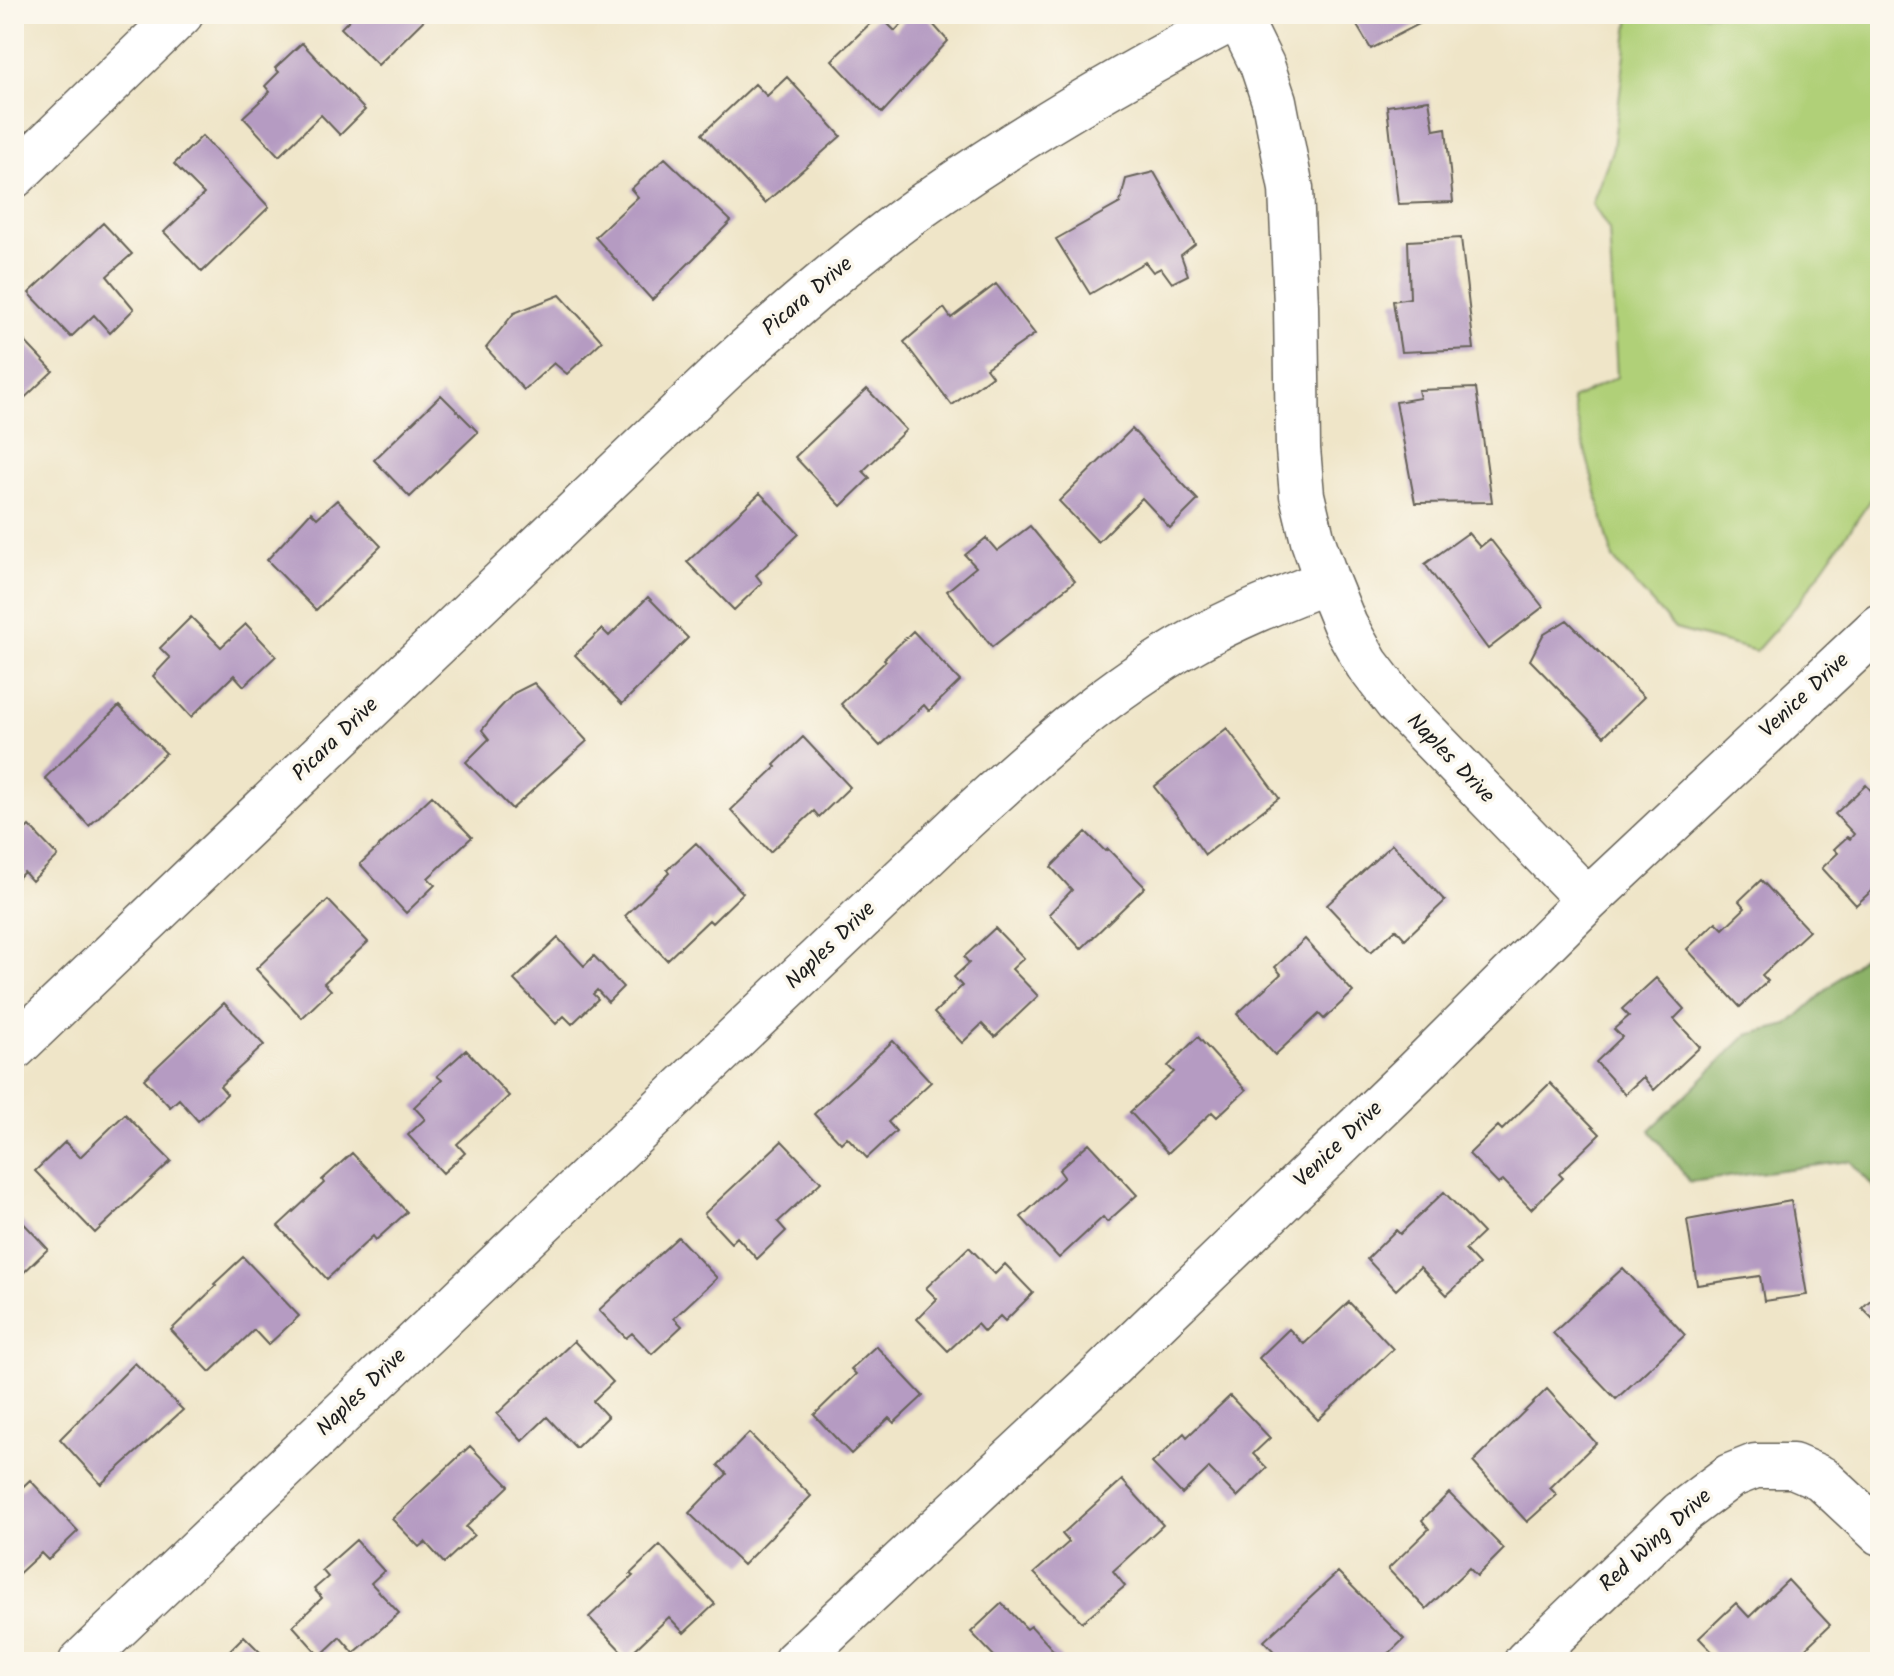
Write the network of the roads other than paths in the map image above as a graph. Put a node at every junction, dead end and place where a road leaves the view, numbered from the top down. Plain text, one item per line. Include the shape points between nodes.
1 (181, 14) edge
2 (1238, 15) edge
3 (14, 176) edge
4 (1327, 581) junction
5 (1880, 626) edge
6 (1588, 900) junction
7 (14, 1048) edge
8 (1880, 1533) edge
9 (81, 1662) edge
10 (795, 1662) edge
11 (1526, 1662) edge

1 - 3 street
2 - 4 street, Picara Drive via 1274,101 1291,189 1302,495
2 - 7 street, Picara Drive via 1099,92 935,197 785,315
4 - 6 street, Naples Drive via 1367,664 1397,703
4 - 9 street, Naples Drive via 1195,640 1106,697 1037,753
5 - 6 street, Venice Drive
6 - 10 street, Venice Drive via 1089,1387
8 - 11 street, Red Wing Drive via 1821,1478 1793,1466 1755,1466 1730,1476 1681,1513

